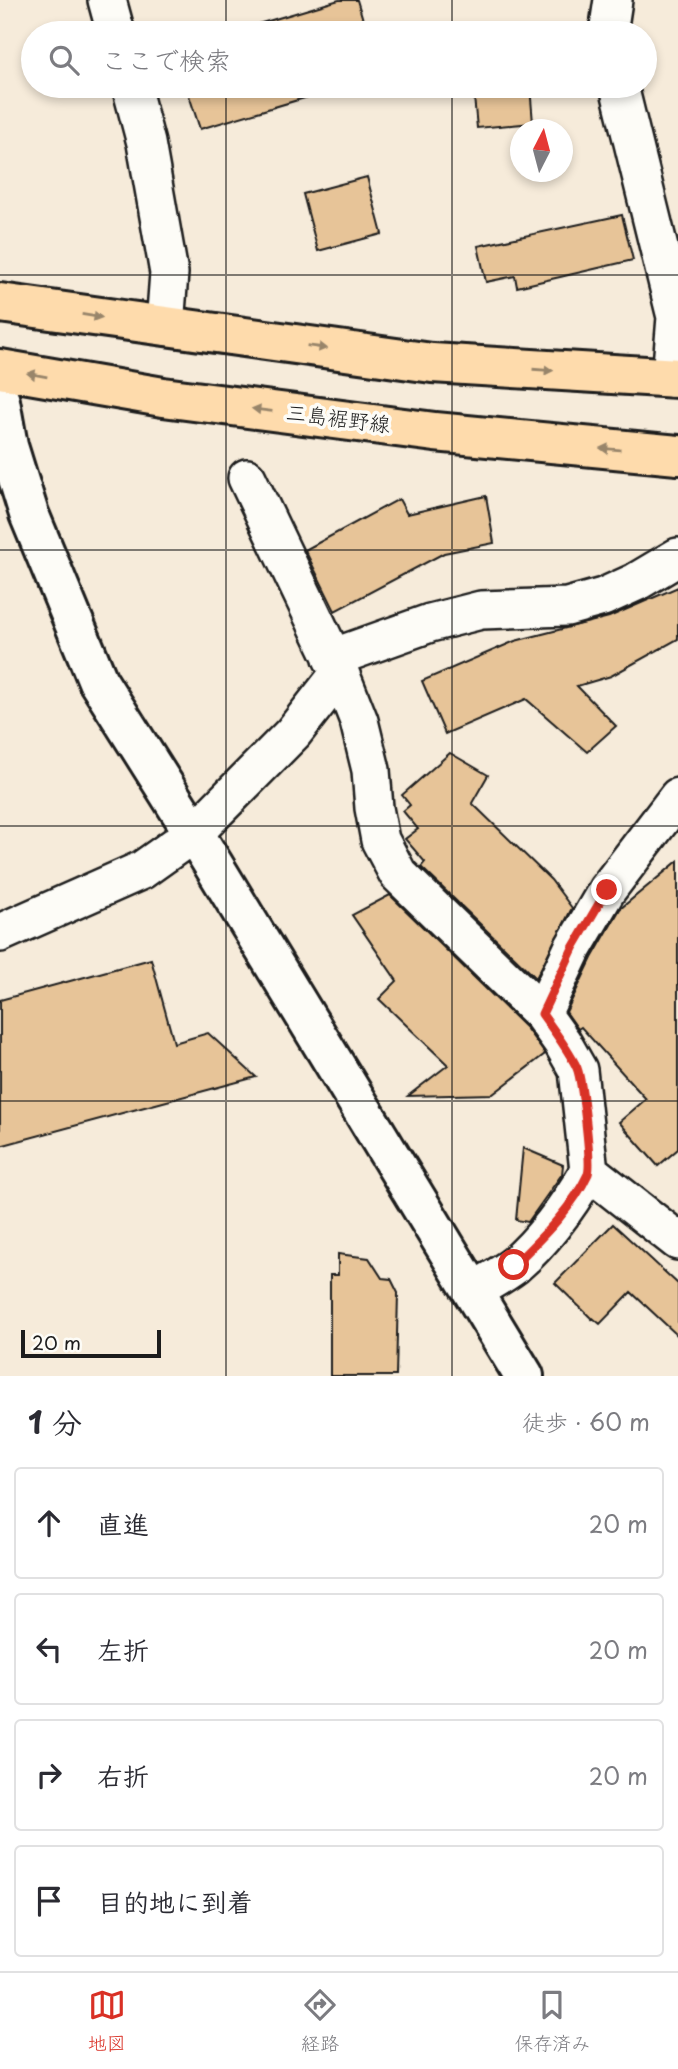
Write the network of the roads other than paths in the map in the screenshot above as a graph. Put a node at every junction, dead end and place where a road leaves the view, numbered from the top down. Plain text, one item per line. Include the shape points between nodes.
1 (107, 0) edge
2 (613, 0) edge
3 (113, 21) edge
4 (610, 21) edge
5 (134, 98) edge
6 (622, 98) edge
7 (0, 303) edge
8 (165, 326) junction
9 (0, 369) edge
10 (675, 378) edge
11 (0, 401) edge
12 (678, 455) edge
13 (247, 478) dead end
14 (678, 557) edge
15 (336, 666) junction
16 (678, 797) edge
17 (194, 833) junction
18 (0, 933) edge
19 (542, 1014) junction
20 (589, 1171) junction
21 (678, 1241) edge
22 (473, 1291) junction
23 (524, 1376) edge

1 - 3 street
2 - 4 street
5 - 8 street via 169,273
6 - 10 street via 676,317
7 -> 8 main road
8 -> 10 main road via 432,363
12 -> 9 main road, 三島裾野線 via 422,430 163,397
11 - 17 street via 29,514 98,681
13 - 15 street
14 - 15 street via 603,597 568,607 481,610 430,623
15 - 17 street via 293,733
15 - 19 street via 359,721 380,840 398,874
16 - 19 street via 607,890
17 - 18 street via 142,870
17 - 22 street
19 - 20 street via 578,1070
20 - 21 street
20 - 22 street via 547,1233 514,1265
22 - 23 street

